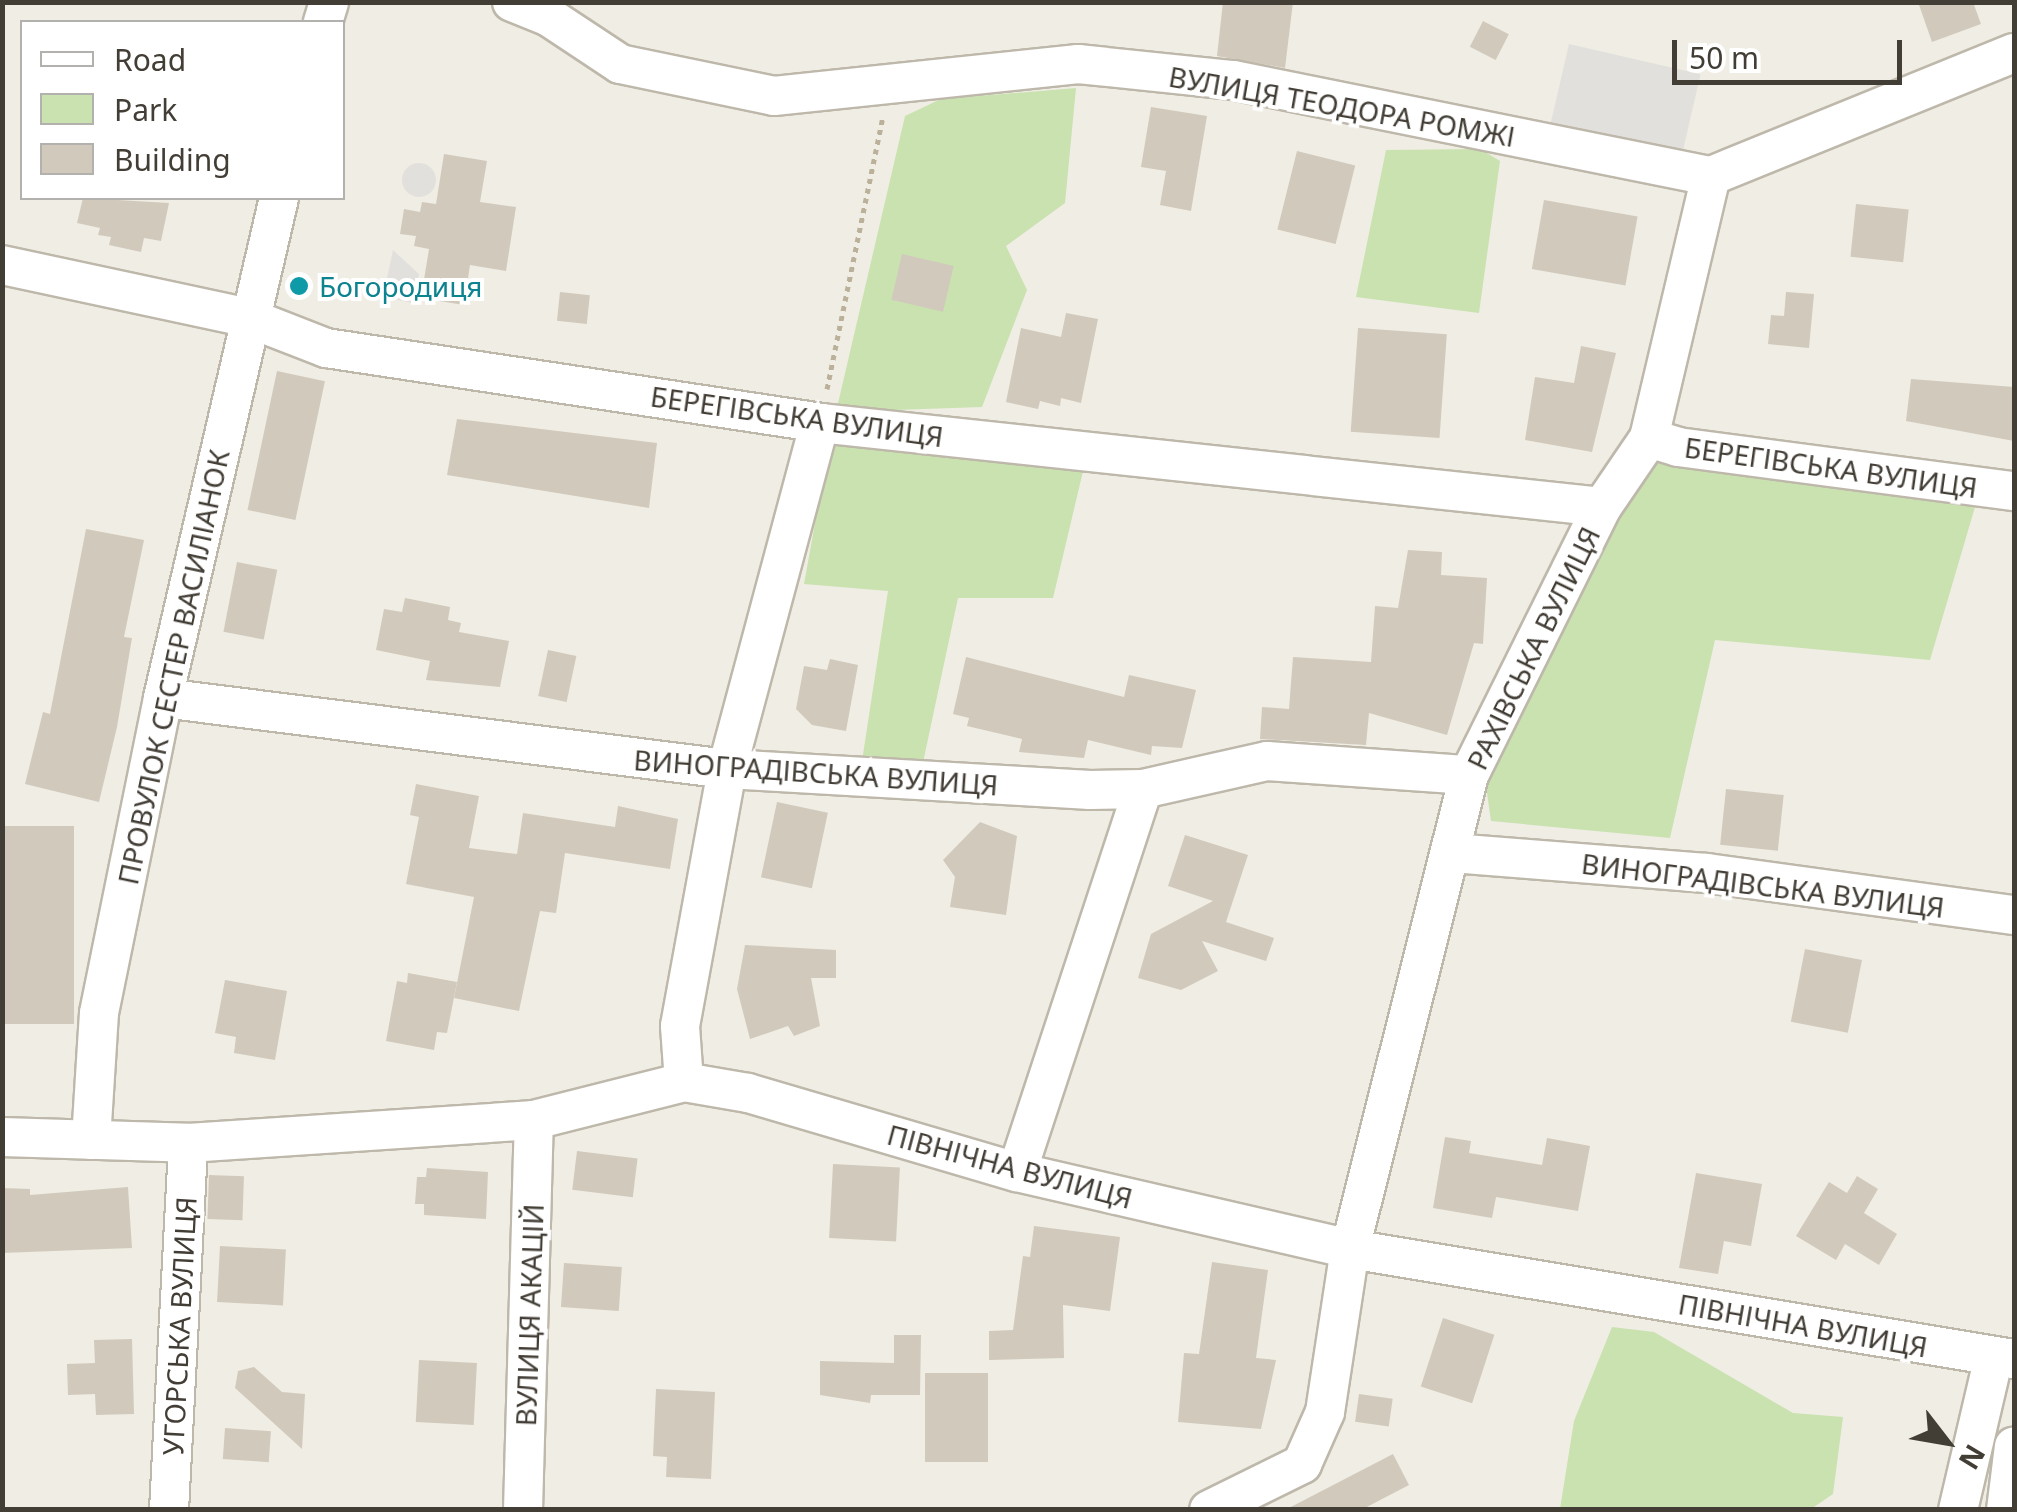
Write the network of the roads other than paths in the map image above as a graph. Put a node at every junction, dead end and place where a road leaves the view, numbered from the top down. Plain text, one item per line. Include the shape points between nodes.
1 (512, 2) edge
2 (2014, 53) edge
3 (1712, 176) junction
4 (278, 200) edge
5 (2, 265) edge
6 (249, 318) junction
7 (820, 423) junction
8 (1649, 438) junction
9 (2014, 491) edge
10 (1602, 507) junction
11 (164, 698) junction
12 (728, 769) junction
13 (1470, 775) junction
14 (1144, 789) junction
15 (1452, 853) junction
16 (2014, 915) edge
17 (684, 1082) junction
18 (534, 1120) junction
19 (2, 1137) edge
20 (92, 1140) junction
21 (188, 1142) junction
22 (1018, 1172) junction
23 (1350, 1249) junction
24 (2004, 1358) edge
25 (2014, 1446) edge
26 (169, 1510) edge
27 (523, 1510) edge
28 (1209, 1510) edge
29 (1958, 1510) edge
30 (2006, 1510) edge

1 - 3 street, ВУЛИЦЯ ТЕОДОРА РОМЖІ via 549,17 620,64 774,96 1078,64 1214,78
2 - 3 street
3 - 8 street, РАХІВСЬКА ВУЛИЦЯ
4 - 6 street, ПРОВУЛОК СЕСТЕР ВАСИЛІАНОК
5 - 6 street, БЕРЕГІВСЬКА ВУЛИЦЯ
6 - 7 street, БЕРЕГІВСЬКА ВУЛИЦЯ via 326,348
6 - 11 street, ПРОВУЛОК СЕСТЕР ВАСИЛІАНОК
7 - 10 street, БЕРЕГІВСЬКА ВУЛИЦЯ
7 - 12 street
8 - 9 street, БЕРЕГІВСЬКА ВУЛИЦЯ via 1678,448
8 - 10 street, РАХІВСЬКА ВУЛИЦЯ
10 - 13 street, РАХІВСЬКА ВУЛИЦЯ
11 - 12 street, ВИНОГРАДІВСЬКА ВУЛИЦЯ
11 - 20 street, ПРОВУЛОК СЕСТЕР ВАСИЛІАНОК via 100,1013
12 - 14 street, ВИНОГРАДІВСЬКА ВУЛИЦЯ
12 - 17 street via 680,1026
13 - 14 street, ВИНОГРАДІВСЬКА ВУЛИЦЯ via 1268,761
13 - 15 street, РАХІВСЬКА ВУЛИЦЯ
14 - 22 street
15 - 16 street, ВИНОГРАДІВСЬКА ВУЛИЦЯ via 1706,872
15 - 23 street, РАХІВСЬКА ВУЛИЦЯ
17 - 18 street, ПІВНІЧНА ВУЛИЦЯ
17 - 22 street, ПІВНІЧНА ВУЛИЦЯ via 748,1094
18 - 21 street, ПІВНІЧНА ВУЛИЦЯ
18 - 27 street, ВУЛИЦЯ АКАЦІЙ
19 - 20 street, ПІВНІЧНА ВУЛИЦЯ
20 - 21 street, ПІВНІЧНА ВУЛИЦЯ
21 - 26 street, УГОРСЬКА ВУЛИЦЯ
22 - 23 street, ПІВНІЧНА ВУЛИЦЯ
23 - 24 street, ПІВНІЧНА ВУЛИЦЯ
23 - 28 street, РАХІВСЬКА ВУЛИЦЯ via 1325,1412 1302,1464
24 - 29 street
25 - 30 street

